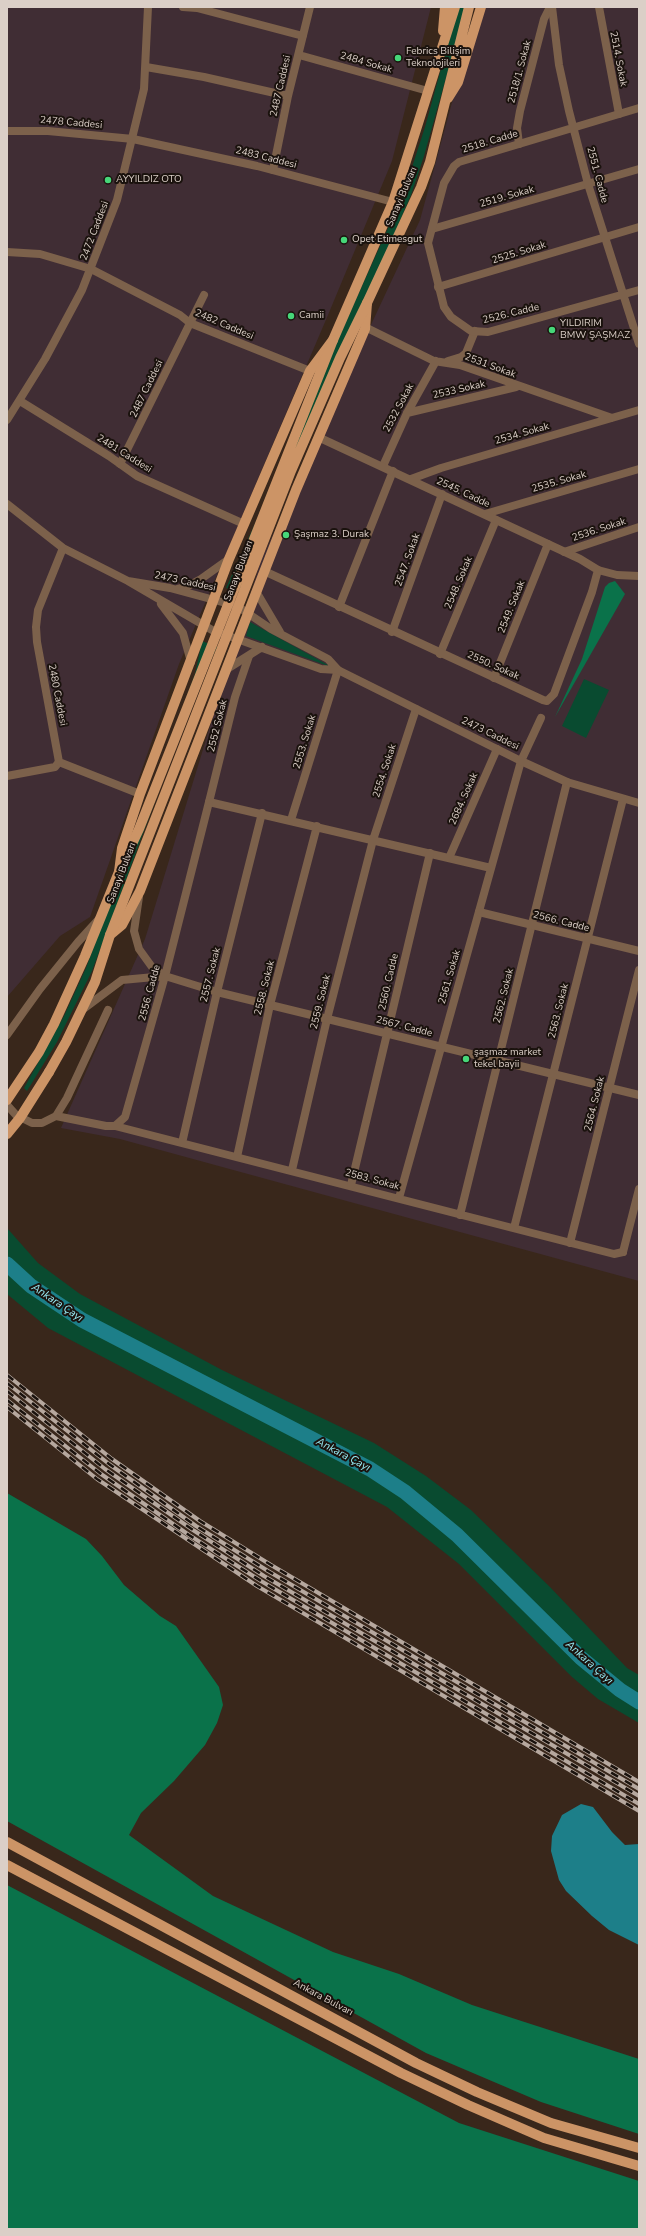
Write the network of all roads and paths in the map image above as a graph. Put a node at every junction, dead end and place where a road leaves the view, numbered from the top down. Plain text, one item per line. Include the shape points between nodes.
1 (148, 7) edge
2 (183, 7) edge
3 (310, 7) edge
4 (446, 7) edge
5 (455, 7) edge
6 (469, 7) edge
7 (481, 7) edge
8 (551, 7) edge
9 (599, 7) edge
10 (303, 36) junction
11 (441, 47) junction
12 (299, 54) junction
13 (146, 67) junction
14 (428, 91) junction
15 (288, 96) junction
16 (446, 100) junction
17 (639, 108) edge
18 (619, 114) junction
19 (574, 127) junction
20 (7, 131) edge
21 (133, 139) junction
22 (518, 144) junction
23 (639, 169) edge
24 (274, 170) junction
25 (588, 184) junction
26 (393, 202) junction
27 (639, 228) edge
28 (432, 229) junction
29 (605, 238) junction
30 (7, 252) edge
31 (90, 269) junction
32 (438, 287) junction
33 (639, 290) edge
34 (623, 294) junction
35 (204, 295) dead end
36 (367, 303) junction
37 (190, 323) junction
38 (365, 327) junction
39 (475, 332) junction
40 (333, 340) junction
41 (639, 344) edge
42 (439, 362) junction
43 (310, 371) junction
44 (517, 387) junction
45 (20, 401) junction
46 (639, 410) edge
47 (407, 413) junction
48 (612, 418) junction
49 (7, 420) edge
50 (318, 437) junction
51 (120, 464) junction
52 (382, 466) junction
53 (639, 469) edge
54 (392, 471) junction
55 (411, 479) junction
56 (442, 494) junction
57 (7, 504) edge
58 (485, 514) junction
59 (496, 520) junction
60 (244, 524) junction
61 (639, 527) edge
62 (548, 544) junction
63 (63, 548) junction
64 (564, 552) junction
65 (230, 558) junction
66 (598, 570) junction
67 (264, 571) junction
68 (639, 576) edge
69 (128, 581) junction
70 (176, 590) junction
71 (257, 593) junction
72 (214, 599) junction
73 (158, 600) junction
74 (339, 607) junction
75 (248, 614) junction
76 (204, 626) junction
77 (392, 632) junction
78 (282, 635) junction
79 (238, 641) junction
80 (262, 648) junction
81 (440, 654) junction
82 (249, 656) junction
83 (190, 664) junction
84 (338, 670) junction
85 (226, 672) junction
86 (494, 678) junction
87 (416, 709) junction
88 (541, 718) dead end
89 (497, 749) junction
90 (521, 761) junction
91 (59, 762) junction
92 (7, 776) edge
93 (567, 782) junction
94 (140, 794) junction
95 (623, 799) junction
96 (209, 802) junction
97 (639, 803) edge
98 (262, 813) junction
99 (290, 820) junction
100 (317, 826) junction
101 (373, 840) junction
102 (430, 853) junction
103 (449, 858) junction
104 (491, 868) junction
105 (119, 872) junction
106 (140, 891) junction
107 (479, 912) junction
108 (99, 919) junction
109 (532, 925) junction
110 (110, 936) junction
111 (588, 939) junction
112 (639, 951) edge
113 (639, 970) edge
114 (165, 976) junction
115 (217, 992) junction
116 (270, 1005) junction
117 (82, 1010) junction
118 (108, 1010) dead end
119 (327, 1019) junction
120 (387, 1033) junction
121 (7, 1035) edge
122 (441, 1047) junction
123 (498, 1061) junction
124 (553, 1074) junction
125 (609, 1088) junction
126 (639, 1096) edge
127 (7, 1100) edge
128 (7, 1105) edge
129 (56, 1116) junction
130 (115, 1126) junction
131 (7, 1134) edge
132 (182, 1143) junction
133 (237, 1157) junction
134 (292, 1170) junction
135 (351, 1185) junction
136 (639, 1189) edge
137 (399, 1198) junction
138 (460, 1215) junction
139 (514, 1228) junction
140 (570, 1243) junction
141 (7, 1842) edge
142 (7, 1865) edge
143 (639, 2148) edge
144 (639, 2166) edge

1 - 13 street, 2472 Caddesi
2 - 10 street via 197,8
3 - 10 street, 2487 Caddesi
4 - 11 main road
5 - 11 main road, Sanayi Bulvarı
6 - 16 main road, Sanayi Bulvarı
7 - 16 main road via 458,82
8 - 19 street, 2551. Cadde via 560,70
8 - 22 street, 2518/1. Sokak via 544,19 520,111
9 - 18 street, 2514. Sokak
10 - 12 street, 2487 Caddesi
11 - 14 main road, Sanayi Bulvarı
12 - 14 street, 2484 Sokak
12 - 15 street, 2487 Caddesi
13 - 15 street
13 - 21 street, 2472 Caddesi via 143,96
14 - 26 main road, Sanayi Bulvarı
15 - 24 street, 2487 Caddesi
16 - 36 main road, Sanayi Bulvarı via 421,187
17 - 18 street, 2518. Cadde
18 - 19 street, 2518. Cadde
19 - 22 street, 2518. Cadde
19 - 25 street, 2551. Cadde
20 - 21 street, 2478 Caddesi via 48,130
21 - 24 street, 2483 Caddesi
21 - 31 street, 2472 Caddesi via 117,200
22 - 28 street, 2518. Cadde via 466,159 454,166 444,183
23 - 25 street, 2519. Sokak
24 - 26 street, 2483 Caddesi
25 - 28 street, 2519. Sokak
25 - 29 street, 2551. Cadde
26 - 40 main road, Sanayi Bulvarı
27 - 29 street, 2525. Sokak
28 - 32 street, 2526. Cadde via 429,250
29 - 32 street, 2525. Sokak
29 - 34 street, 2551. Cadde
30 - 31 street, 2482 Caddesi via 40,254
31 - 37 street, 2482 Caddesi via 180,315
31 - 45 street, 2472 Caddesi via 67,318
32 - 39 street, 2526. Cadde via 447,313 456,322
33 - 34 street, 2526. Cadde
34 - 39 street, 2526. Cadde via 488,332
34 - 41 street, 2551. Cadde
35 - 37 street, 2487 Caddesi
36 - 38 main road
36 - 110 main road, Sanayi Bulvarı, bridge via 291,471
37 - 43 street, 2482 Caddesi
37 - 51 street, 2487 Caddesi
38 - 42 street, 2531 Sokak
38 - 50 main road
39 - 42 street via 466,353 461,358
40 - 43 main road
40 - 105 main road, Sanayi Bulvarı, bridge via 139,829
42 - 44 street, 2531 Sokak via 460,365
42 - 47 street, 2532 Sokak
43 - 60 main road
44 - 47 street, 2533 Sokak
44 - 48 street, 2531 Sokak
45 - 49 street, 2472 Caddesi
45 - 51 street, 2481 Caddesi
46 - 48 street, 2534. Sokak
47 - 52 street, 2532 Sokak
48 - 55 street, 2534. Sokak
50 - 52 street, 2545. Cadde
50 - 67 main road
51 - 60 street, 2481 Caddesi via 137,476
52 - 54 street, 2545. Cadde
53 - 58 street, 2535. Sokak
54 - 55 street, 2545. Cadde
54 - 74 street
55 - 56 street, 2545. Cadde
56 - 58 street, 2545. Cadde
56 - 77 street, 2547. Sokak
57 - 63 street, 2473 Caddesi
58 - 59 street, 2545. Cadde
59 - 62 street, 2545. Cadde
59 - 81 street, 2548. Sokak
60 - 65 main road
61 - 64 street, 2536. Sokak
62 - 64 street, 2545. Cadde
62 - 86 street, 2549. Sokak
63 - 69 street, 2473 Caddesi
63 - 91 street, 2480 Caddesi via 38,610 36,627 36,642
64 - 66 street, 2545. Cadde
65 - 67 main road via 233,567 245,576 254,577
65 - 70 street via 194,583
65 - 72 main road
66 - 68 street via 616,575
66 - 86 street, 2550. Sokak via 551,698 547,701 542,700
67 - 71 main road
67 - 74 street, 2550. Sokak
69 - 70 street, 2473 Caddesi
69 - 73 street, 2473 Caddesi
70 - 72 street, 2473 Caddesi
71 - 75 main road
71 - 78 street
72 - 75 street, 2473 Caddesi via 234,605
72 - 76 main road
73 - 76 street, 2473 Caddesi
73 - 83 street via 183,633
74 - 77 street, 2550. Sokak
75 - 78 street, 2473 Caddesi
75 - 79 main road
76 - 79 street, 2473 Caddesi
76 - 83 main road
77 - 81 street, 2550. Sokak
78 - 84 street, 2473 Caddesi via 328,659
79 - 80 street, 2473 Caddesi
79 - 85 main road
80 - 82 street
80 - 84 street, 2473 Caddesi via 321,669
81 - 86 street, 2550. Sokak
82 - 85 street
82 - 96 street, 2552 Sokak via 235,698
83 - 85 main road via 202,656 211,656 220,661
83 - 94 main road
84 - 87 street, 2473 Caddesi
84 - 99 street, 2553. Sokak
85 - 106 main road
87 - 89 street, 2473 Caddesi
87 - 101 street, 2554. Sokak
88 - 90 street, 2561. Sokak
89 - 90 street, 2473 Caddesi
89 - 103 street, 2684. Sokak
90 - 93 street, 2473 Caddesi
90 - 104 street, 2561. Sokak
91 - 92 street via 55,767
91 - 94 street
93 - 95 street, 2473 Caddesi
93 - 109 street, 2562. Sokak
94 - 105 main road via 122,848
95 - 97 street, 2473 Caddesi
95 - 111 street, 2563. Sokak
96 - 98 street
96 - 114 street, 2556. Cadde
98 - 99 street
98 - 115 street, 2557. Sokak
99 - 100 street
100 - 101 street
100 - 116 street, 2558. Sokak
101 - 102 street
101 - 119 street, 2559. Sokak
102 - 103 street
102 - 120 street, 2560. Cadde
103 - 104 street
104 - 107 street, 2561. Sokak
105 - 108 main road, Sanayi Bulvarı
106 - 110 main road via 122,925
106 - 114 street via 135,916 135,938 147,961
107 - 109 street, 2566. Cadde
107 - 122 street, 2561. Sokak
108 - 121 street via 59,966
108 - 127 main road, Sanayi Bulvarı via 54,1024
109 - 111 street, 2566. Cadde
109 - 123 street, 2562. Sokak
110 - 117 main road, Sanayi Bulvarı
111 - 112 street, 2566. Cadde
111 - 124 street, 2563. Sokak
113 - 125 street, 2564. Sokak
114 - 115 street, 2567. Cadde
114 - 117 street via 122,980
114 - 130 street, 2556. Cadde via 128,1110 121,1123
115 - 116 street, 2567. Cadde
115 - 132 street, 2557. Sokak
116 - 119 street, 2567. Cadde
116 - 133 street, 2558. Sokak
117 - 131 main road, Sanayi Bulvarı, bridge via 49,1072
118 - 129 street
119 - 120 street, 2567. Cadde
119 - 134 street, 2559. Sokak
120 - 122 street, 2567. Cadde
120 - 135 street, 2560. Cadde
122 - 123 street, 2567. Cadde
122 - 137 street, 2561. Sokak
123 - 124 street, 2567. Cadde
123 - 138 street, 2562. Sokak
124 - 125 street, 2567. Cadde
124 - 139 street, 2563. Sokak
125 - 126 street, 2567. Cadde
125 - 140 street, 2564. Sokak
128 - 129 street via 16,1115 32,1123 42,1123
129 - 130 street
130 - 132 street, 2583. Sokak
132 - 133 street, 2583. Sokak
133 - 134 street, 2583. Sokak
134 - 135 street, 2583. Sokak
135 - 137 street, 2583. Sokak
136 - 140 street, 2583. Sokak via 623,1252 614,1254
137 - 138 street, 2583. Sokak
138 - 139 street, 2583. Sokak
139 - 140 street, 2583. Sokak
141 - 143 main road, Ankara Bulvarı via 423,2066 551,2123
142 - 144 main road via 468,2106 544,2138

